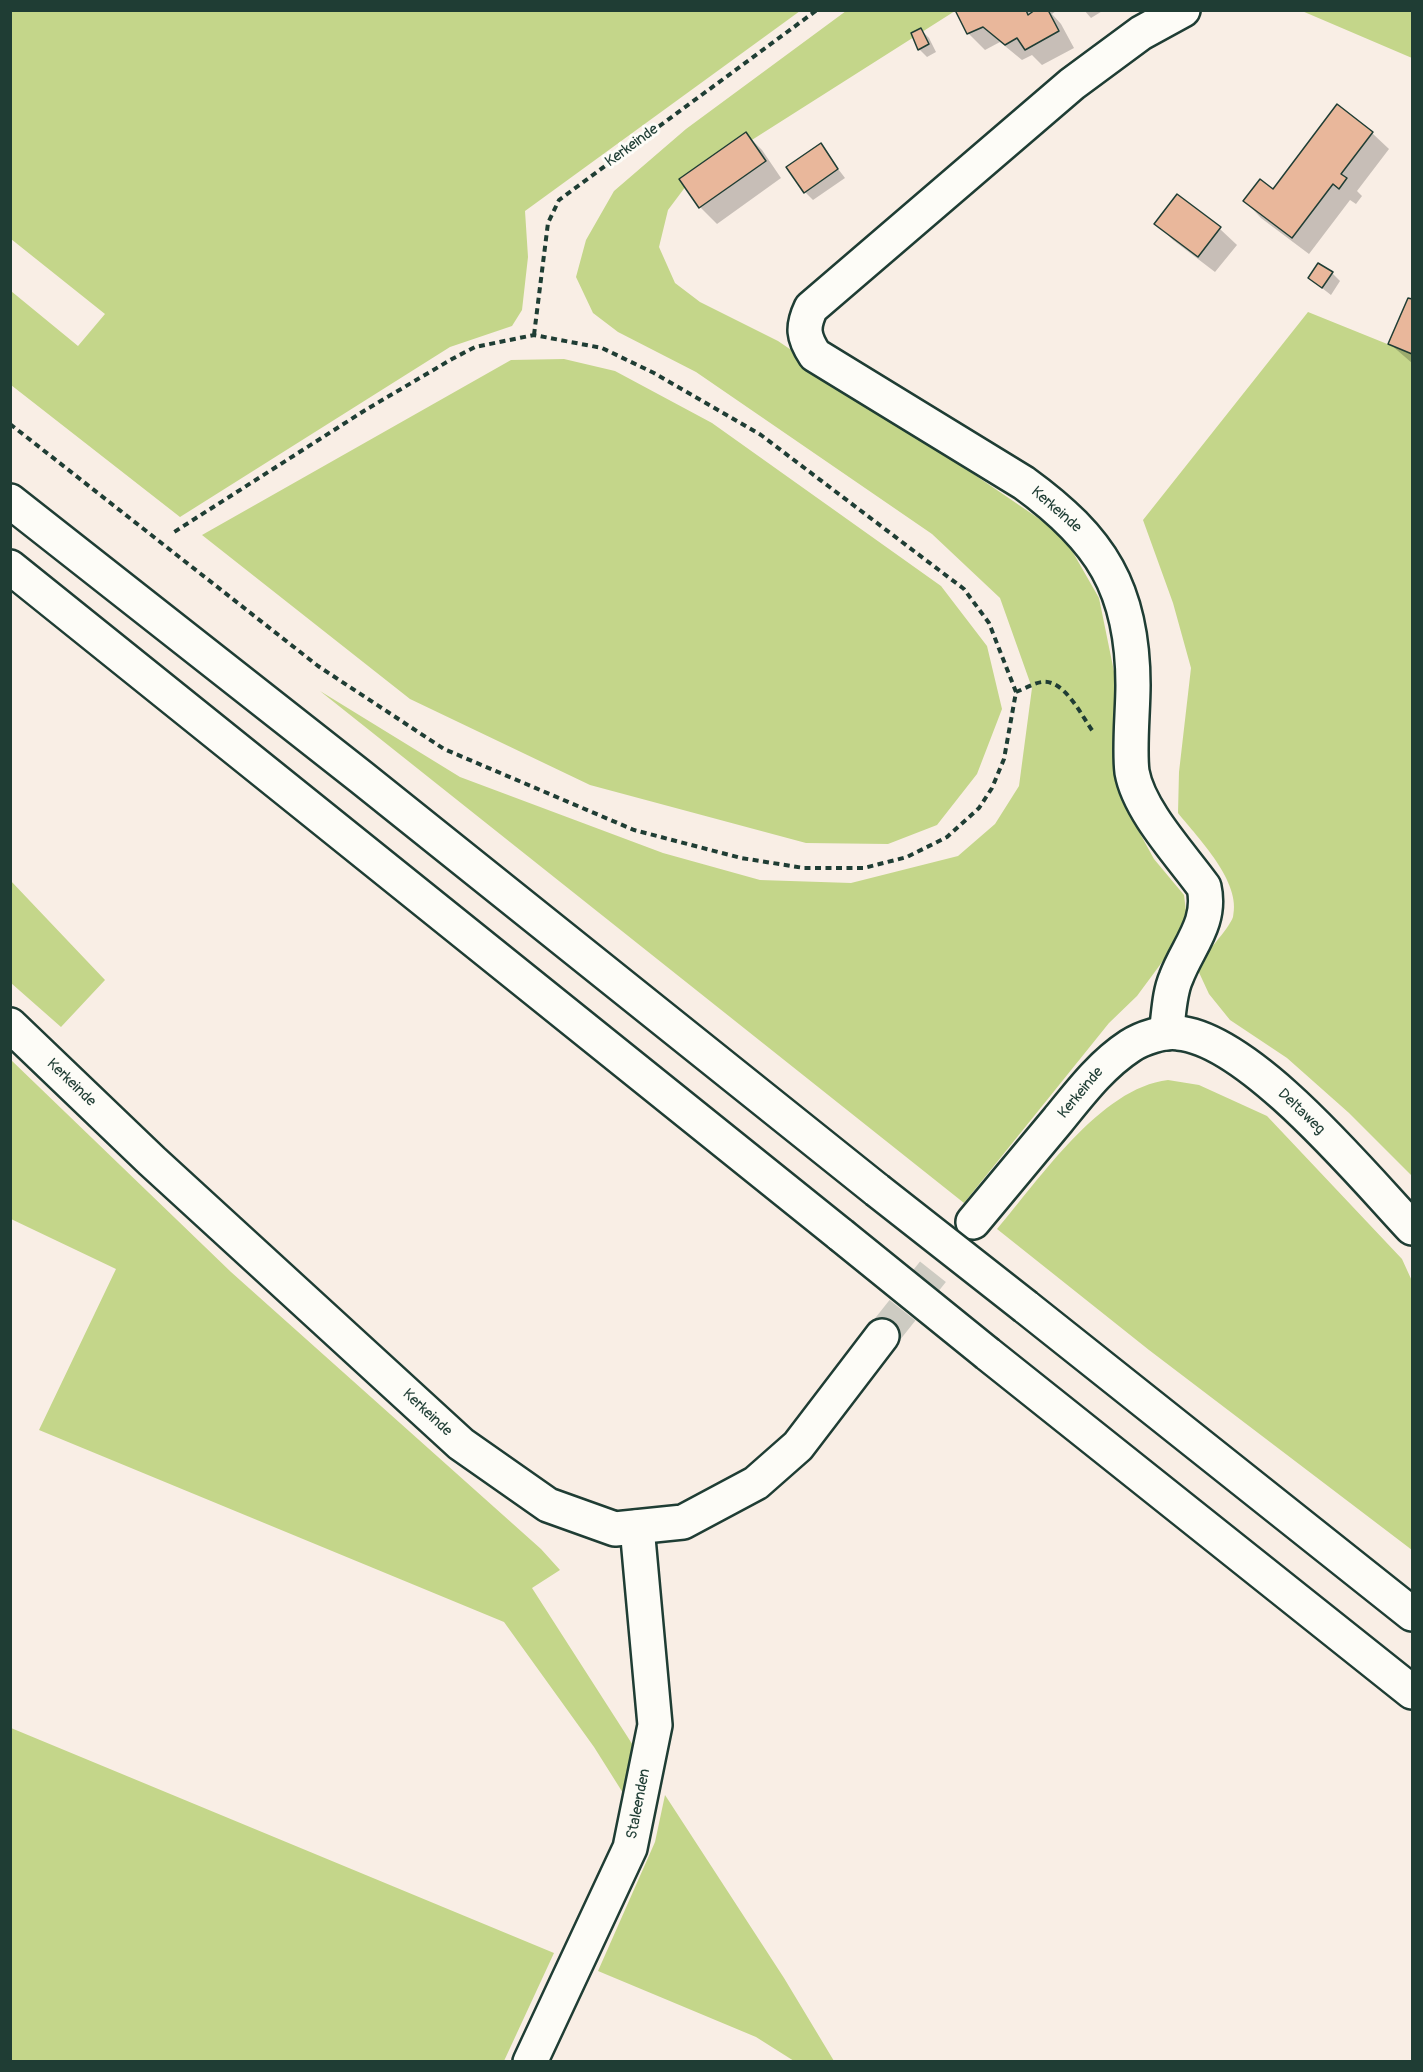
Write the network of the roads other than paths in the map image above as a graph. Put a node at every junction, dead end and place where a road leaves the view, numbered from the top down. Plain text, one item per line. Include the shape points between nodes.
1 (1184, 10) edge
2 (10, 501) edge
3 (10, 567) edge
4 (10, 1025) edge
5 (1166, 1033) junction
6 (973, 1222) tunnel mouth
7 (1413, 1228) edge
8 (882, 1336) tunnel mouth
9 (637, 1527) junction
10 (1413, 1614) edge
11 (1413, 1692) edge
12 (530, 2061) edge

1 - 5 main road, Kerkeinde via 1141,33 1072,84 811,308 804,325 806,341 815,355 1057,507 1087,536 1106,568 1123,603 1130,629 1132,771 1142,801 1204,888 1207,903 1203,924 1175,979
2 - 10 main road, bridge
3 - 11 main road, bridge
4 - 9 main road, Kerkeinde via 460,1444 548,1505 615,1529
5 - 6 main road, Kerkeinde via 1132,1044 1104,1065
5 - 7 main road, Deltaweg via 1194,1037 1231,1053 1262,1075
8 - 9 main road, Kerkeinde via 798,1446 756,1483 683,1521
9 - 12 main road, Staleenden via 655,1725 644,1781 630,1848

